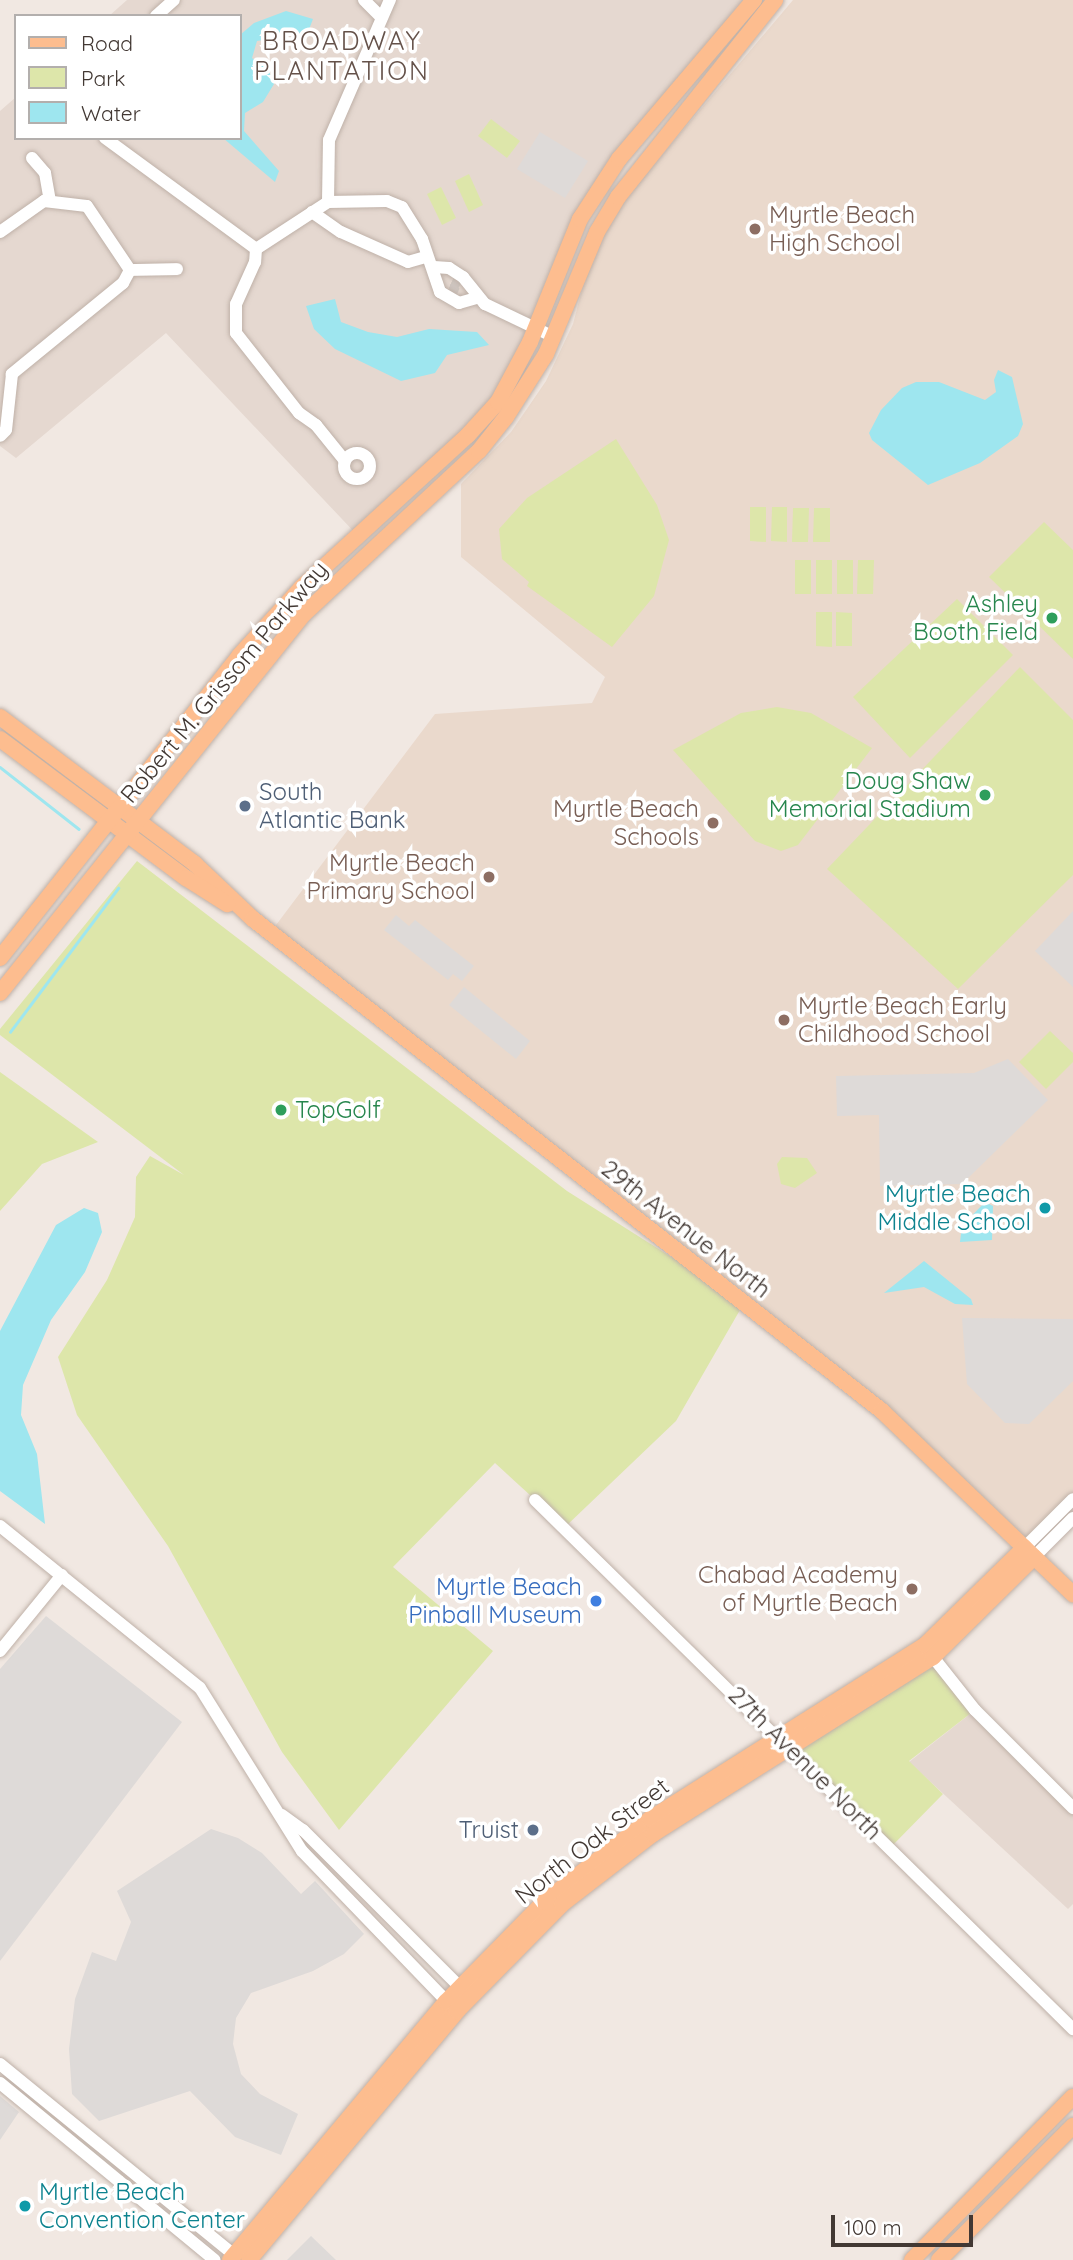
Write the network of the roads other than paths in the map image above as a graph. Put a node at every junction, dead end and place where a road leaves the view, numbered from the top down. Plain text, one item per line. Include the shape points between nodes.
1 (174, 0) edge
2 (364, 0) edge
3 (390, 0) edge
4 (754, 0) edge
5 (775, 0) edge
6 (158, 14) edge
7 (381, 17) junction
8 (108, 140) edge
9 (32, 158) dead end
10 (50, 200) junction
11 (328, 202) junction
12 (312, 212) junction
13 (0, 232) edge
14 (256, 248) junction
15 (435, 264) junction
16 (177, 269) dead end
17 (130, 270) junction
18 (436, 282) junction
19 (465, 292) junction
20 (535, 328) junction
21 (554, 337) junction
22 (6, 372) edge
23 (0, 436) edge
24 (345, 461) dead end
25 (0, 717) edge
26 (0, 739) edge
27 (121, 808) junction
28 (137, 820) junction
29 (109, 821) junction
30 (126, 834) junction
31 (253, 919) junction
32 (0, 958) edge
33 (0, 993) edge
34 (1073, 1499) edge
35 (535, 1500) dead end
36 (1073, 1518) edge
37 (0, 1526) edge
38 (1029, 1552) junction
39 (62, 1575) junction
40 (1073, 1594) edge
41 (0, 1651) edge
42 (929, 1651) junction
43 (787, 1743) junction
44 (1073, 1808) edge
45 (276, 1811) junction
46 (466, 1993) junction
47 (452, 2006) junction
48 (1073, 2029) edge
49 (0, 2064) edge
50 (0, 2083) edge
51 (1073, 2096) edge
52 (1073, 2126) edge
53 (918, 2254) edge
54 (238, 2258) edge
55 (215, 2260) edge
56 (938, 2260) edge

1 - 6 street
2 - 7 street
3 - 7 street
4 - 20 main road, Robert M. Grissom Parkway via 619,159 580,219
5 - 21 main road, Robert M. Grissom Parkway via 618,197 597,232
7 - 11 street via 329,140
8 - 14 street
9 - 10 street via 45,173
10 - 13 street via 35,205
10 - 17 street via 87,205
11 - 12 street
11 - 15 street via 387,201 402,207
12 - 14 street
12 - 15 street via 341,232 408,262
14 - 24 street via 255,262 236,304 236,333 299,413 316,425
15 - 18 street
15 - 19 street
15 - 19 street
16 - 17 street
17 - 22 street via 123,283
18 - 19 street
18 - 19 street via 440,292 454,301
19 - 20 street
20 - 21 street
20 - 27 main road, Robert M. Grissom Parkway via 498,402 301,588 239,656
21 - 28 main road, Robert M. Grissom Parkway via 506,417 478,451 304,614
22 - 23 street via 6,430
25 - 27 main road, 29th Avenue North
26 - 29 main road, 29th Avenue North
27 - 28 main road, 29th Avenue North
27 - 29 main road, Robert M. Grissom Parkway
28 - 30 main road, Robert M. Grissom Parkway
28 - 31 main road, 29th Avenue North via 195,864
29 - 30 main road, 29th Avenue North
29 - 32 main road, Robert M. Grissom Parkway
30 - 31 main road, 29th Avenue North
30 - 33 main road, Robert M. Grissom Parkway
31 - 38 main road, 29th Avenue North via 883,1411
34 - 38 street, North Oak Street
35 - 43 street, 27th Avenue North
36 - 38 street, North Oak Street
37 - 39 street
38 - 40 main road, 29th Avenue North
38 - 42 main road, North Oak Street
39 - 41 street
39 - 45 street via 200,1688
42 - 43 main road, North Oak Street
42 - 44 street via 975,1710
43 - 46 main road, North Oak Street via 650,1819 545,1901
43 - 48 street, 27th Avenue North
45 - 46 street via 303,1830
45 - 47 street via 302,1851
46 - 47 main road, North Oak Street
47 - 54 main road, North Oak Street
49 - 54 street
50 - 55 street
51 - 53 main road
52 - 56 main road
53 - 56 street

